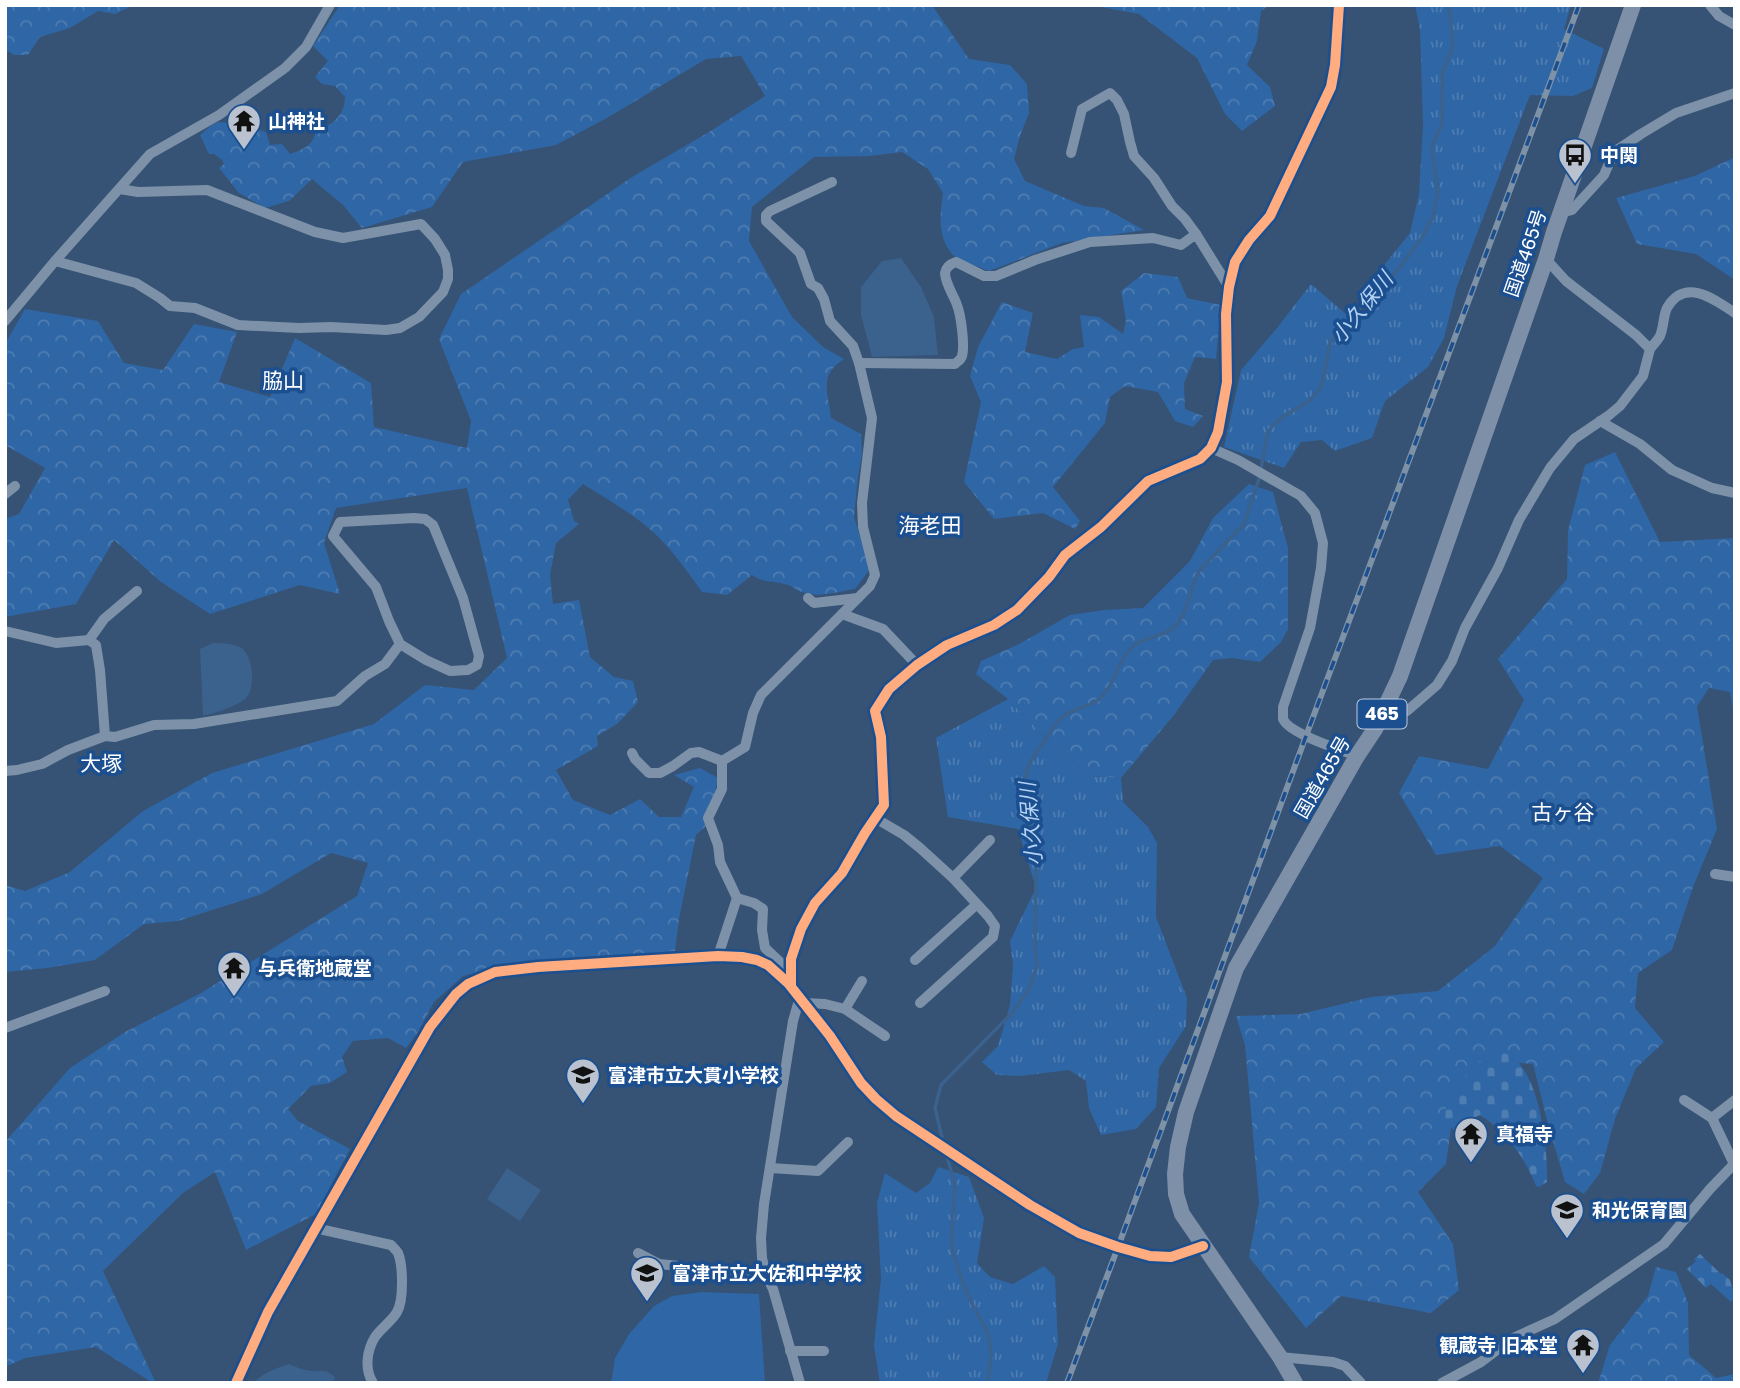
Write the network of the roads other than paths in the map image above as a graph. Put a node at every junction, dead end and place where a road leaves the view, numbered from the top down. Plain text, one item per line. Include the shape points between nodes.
1 (330, 5) edge
2 (1339, 5) edge
3 (1633, 5) edge
4 (1710, 5) edge
5 (1735, 26) edge
6 (1735, 93) edge
7 (1072, 153) dead end
8 (832, 182) dead end
9 (120, 189) junction
10 (1561, 213) junction
11 (1196, 234) junction
12 (1546, 259) junction
13 (55, 261) junction
14 (1229, 287) junction
15 (1735, 313) edge
16 (5, 321) edge
17 (1650, 349) junction
18 (859, 363) junction
19 (1600, 421) junction
20 (1211, 448) junction
21 (15, 486) dead end
22 (1735, 493) edge
23 (5, 494) edge
24 (137, 591) dead end
25 (808, 598) dead end
26 (858, 598) junction
27 (842, 614) junction
28 (5, 631) edge
29 (89, 640) junction
30 (400, 644) junction
31 (917, 665) junction
32 (1375, 729) junction
33 (106, 736) junction
34 (632, 753) dead end
35 (1357, 756) junction
36 (722, 761) junction
37 (5, 771) edge
38 (875, 818) junction
39 (990, 839) dead end
40 (1715, 874) dead end
41 (1735, 877) edge
42 (953, 878) junction
43 (737, 898) junction
44 (976, 905) junction
45 (718, 956) junction
46 (915, 960) dead end
47 (862, 981) dead end
48 (790, 985) junction
49 (105, 991) dead end
50 (802, 1000) junction
51 (920, 1003) dead end
52 (845, 1009) junction
53 (5, 1028) edge
54 (885, 1036) dead end
55 (1684, 1100) dead end
56 (1735, 1100) edge
57 (1712, 1118) junction
58 (848, 1142) dead end
59 (770, 1168) junction
60 (315, 1228) junction
61 (1203, 1246) junction
62 (638, 1253) dead end
63 (766, 1275) junction
64 (790, 1351) junction
65 (824, 1351) dead end
66 (1280, 1357) junction
67 (236, 1383) edge
68 (373, 1383) edge
69 (800, 1383) edge
70 (1295, 1383) edge
71 (1361, 1383) edge
72 (1442, 1383) edge

1 - 9 street via 306,47 285,68 219,115 150,154
2 - 14 street via 1331,87 1270,216 1235,262
3 - 10 highway, 国道465号 / 465
4 - 5 street
6 - 10 street via 1676,113 1614,152 1604,175 1572,210
7 - 11 street via 1082,109 1110,93 1124,114 1135,156
8 - 18 street via 770,211 766,221 800,253 830,321 853,346
9 - 13 street
9 - 13 street via 207,190 315,232 343,238 421,224 445,255 448,279 443,292 419,317 400,328 299,328 238,325 195,308 170,306 136,283
10 - 12 highway, 国道465号 / 465
11 - 14 street
11 - 18 street via 1181,245 1153,238 1090,242 996,276 950,264 945,271 959,310 960,360 954,364
12 - 17 street via 1566,281
12 - 32 highway, 国道465号 / 465 via 1400,676
13 - 16 street
14 - 20 street via 1227,382
15 - 17 street via 1708,295 1689,292 1677,297
17 - 19 street via 1643,376 1620,406
18 - 26 street via 872,418 862,503 875,575
19 - 22 street via 1672,470
19 - 32 street via 1574,439 1550,468 1437,685 1407,711
20 - 31 street via 1200,459 1148,481 1065,555 1017,610
20 - 35 street via 1301,496 1315,513 1324,543 1321,568 1310,628 1283,718 1300,734
21 - 23 street
24 - 29 street via 104,619
25 - 26 street via 814,603
26 - 27 street
27 - 31 street via 883,629
27 - 36 street via 761,695 745,747
28 - 29 street via 56,643
29 - 33 street via 96,645
30 - 30 street via 376,587 333,536 340,522 414,518 433,525 463,598 480,656 477,665 468,670 450,671
30 - 33 street via 385,664 337,701 194,724 154,725
31 - 38 street via 889,689 875,711 884,805
32 - 35 highway, 国道465号 / 465
33 - 37 street via 42,764
34 - 36 street via 649,774 660,773 691,753
35 - 61 highway, 国道465号 / 465 via 1236,968 1186,1112 1178,1147 1176,1194 1182,1214
36 - 43 street via 722,789 708,818 720,862
38 - 42 street via 904,835
38 - 48 street via 801,929 791,959
39 - 42 street
40 - 41 street
42 - 44 street
43 - 45 street
43 - 48 street via 763,909 765,948 782,964
44 - 46 street
44 - 51 street via 995,926 993,937
45 - 48 street via 757,960
45 - 60 street via 538,967 495,972 468,984 430,1027
47 - 52 street
48 - 50 street
49 - 53 street
50 - 52 street
50 - 59 street via 793,1021
50 - 61 street via 876,1099 1030,1205 1079,1233 1150,1256 1171,1257
52 - 54 street
55 - 57 street
56 - 57 street
57 - 72 street via 1734,1164 1668,1241 1555,1319 1513,1338
58 - 59 street via 818,1171
59 - 63 street via 761,1238
60 - 67 street via 268,1312
60 - 68 street via 391,1244 397,1252 401,1296 398,1311 375,1337 369,1352 366,1367
61 - 66 highway, 国道465号 / 465
62 - 63 street via 659,1264
63 - 64 street
64 - 65 street
64 - 69 street
66 - 70 highway, 国道465号 / 465
66 - 71 street via 1333,1362 1345,1366

